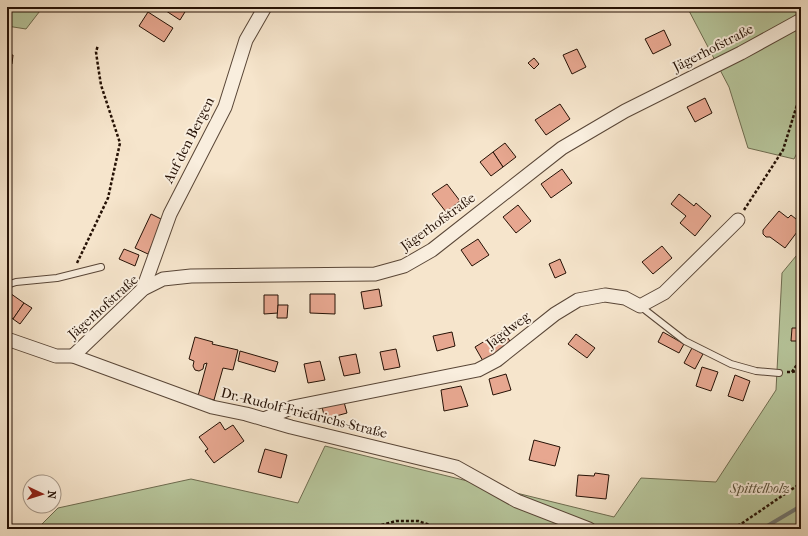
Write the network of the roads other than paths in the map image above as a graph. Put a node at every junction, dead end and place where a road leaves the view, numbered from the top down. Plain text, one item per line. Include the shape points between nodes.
1 (265, 7) edge
2 (801, 20) edge
3 (738, 220) road end
4 (101, 267) dead end
5 (7, 285) edge
6 (143, 289) junction
7 (640, 306) junction
8 (7, 339) edge
9 (74, 356) junction
10 (779, 373) road end
11 (264, 419) junction
12 (589, 529) edge

1 - 6 street, Auf den Bergen via 246,40 225,107 170,214
2 - 6 street, Jägerhofstraße via 625,111 562,148 432,250 404,266 375,274 191,276 163,279
3 - 7 street via 664,293
4 - 5 lane via 70,276
6 - 9 street, Jägerhofstraße
7 - 10 lane via 685,341 731,364 756,371
7 - 11 street, Jagdweg via 625,298 604,295 578,300 555,314 497,360 478,370 293,407
8 - 9 street, Dr.-Rudolf-Friedrichs-Straße via 56,356
9 - 11 street, Dr.-Rudolf-Friedrichs-Straße via 212,407
11 - 12 street, Dr.-Rudolf-Friedrichs-Straße via 456,467 517,501

